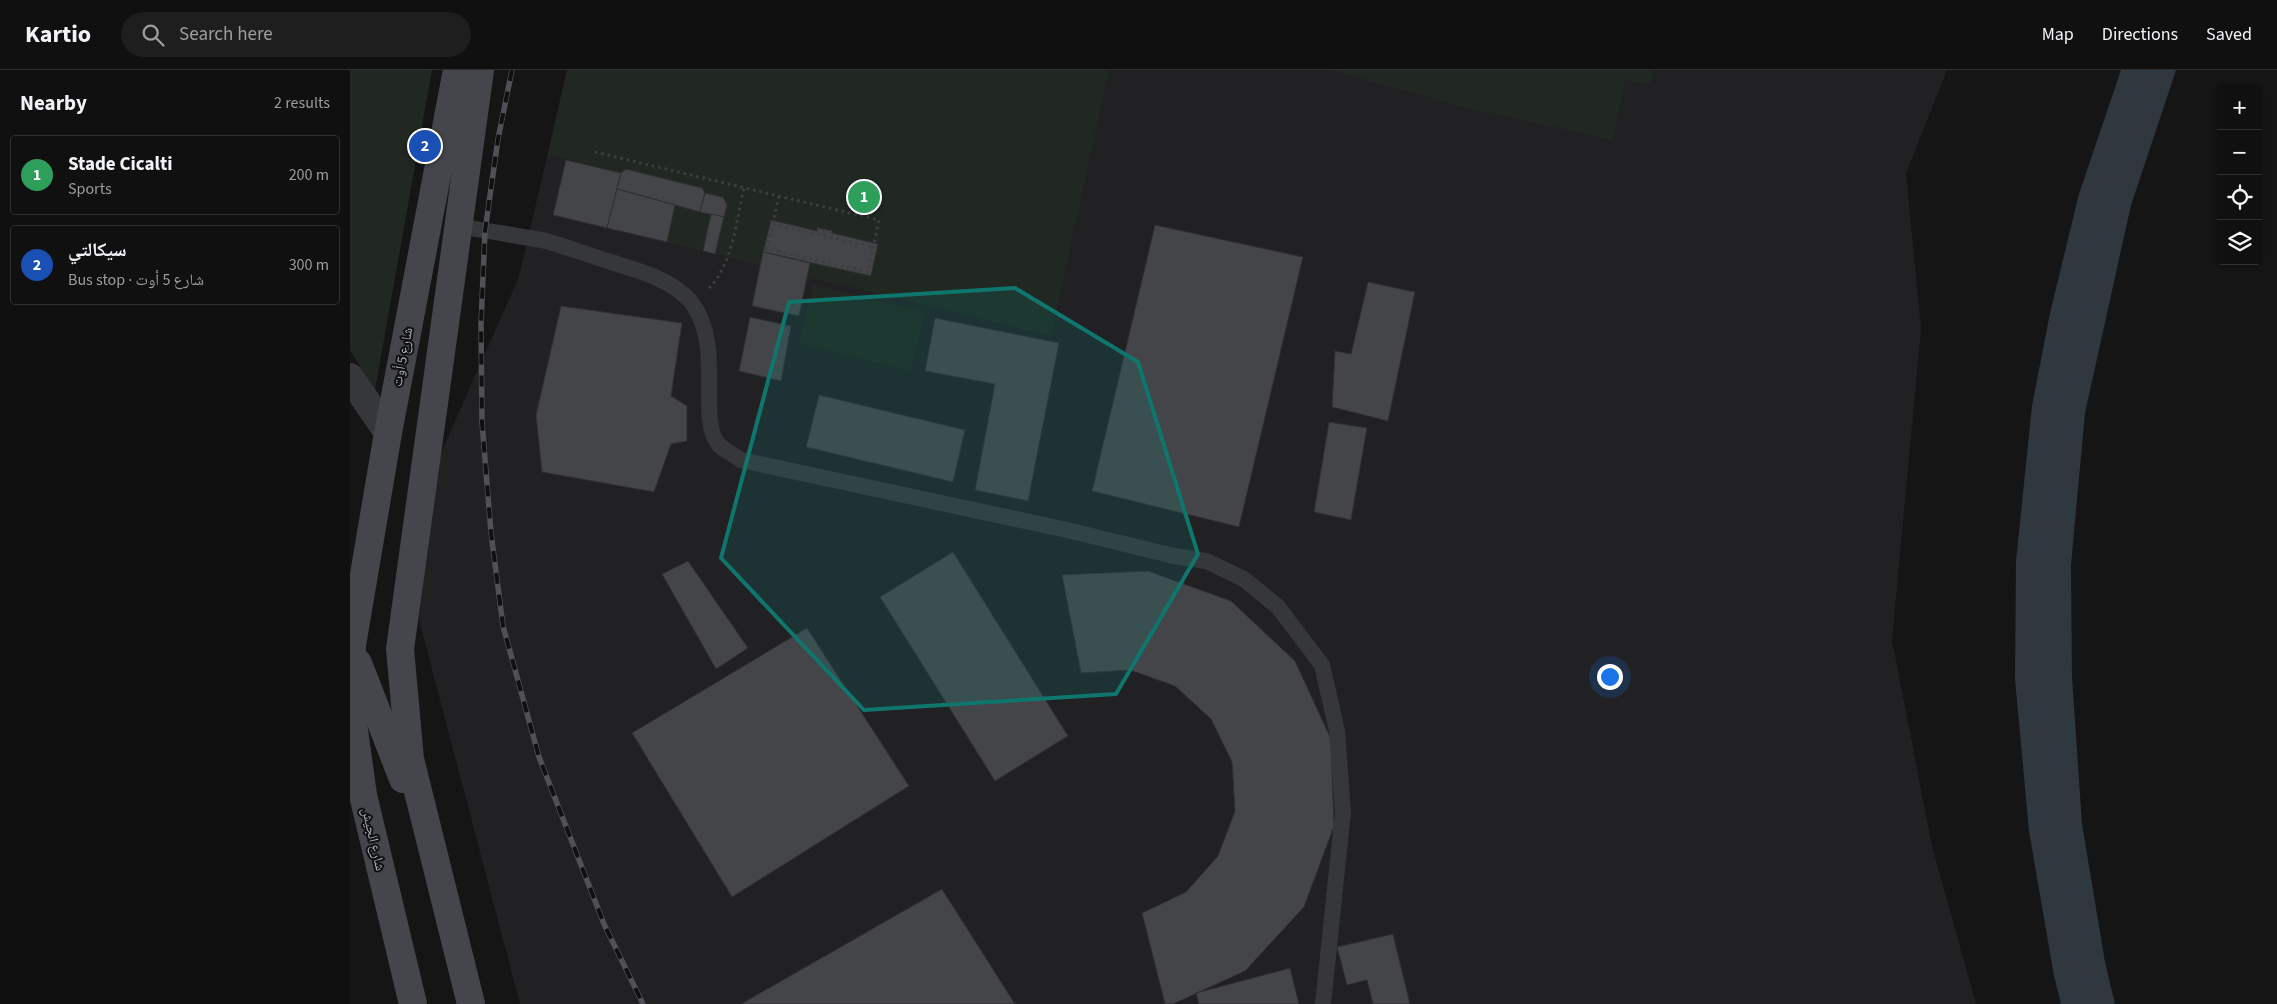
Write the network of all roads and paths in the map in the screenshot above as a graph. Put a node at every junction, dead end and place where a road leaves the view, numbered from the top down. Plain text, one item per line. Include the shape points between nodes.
1 (457, 70) edge
2 (480, 70) edge
3 (595, 152) dead end
4 (744, 188) junction
5 (779, 196) junction
6 (773, 224) junction
7 (459, 226) junction
8 (818, 229) dead end
9 (824, 231) junction
10 (832, 232) dead end
11 (823, 236) junction
12 (873, 247) junction
13 (691, 303) junction
14 (350, 377) edge
15 (388, 433) junction
16 (351, 644) edge
17 (435, 864) junction
18 (408, 996) edge
19 (471, 1004) edge
20 (1323, 1004) edge

1 - 15 main road, شارع 5 أوت
2 - 7 main road
3 - 4 path
4 - 5 path
4 - 13 path via 722,272 711,287
5 - 6 path
5 - 12 path via 879,220
6 - 11 path
6 - 12 path via 767,250 868,272
7 - 13 lane via 543,241 645,273 675,287
7 - 17 main road via 400,649 410,760
8 - 9 path
9 - 10 path
9 - 11 path
11 - 12 path
13 - 20 lane via 703,324 709,349 710,426 719,445 742,460 1206,561 1244,579 1278,607 1322,665 1337,731 1343,812
14 - 15 street
15 - 16 main road, شارع 5 أوت
16 - 17 main road
16 - 18 main road, شارع الجيش via 352,716 363,795
17 - 19 main road

